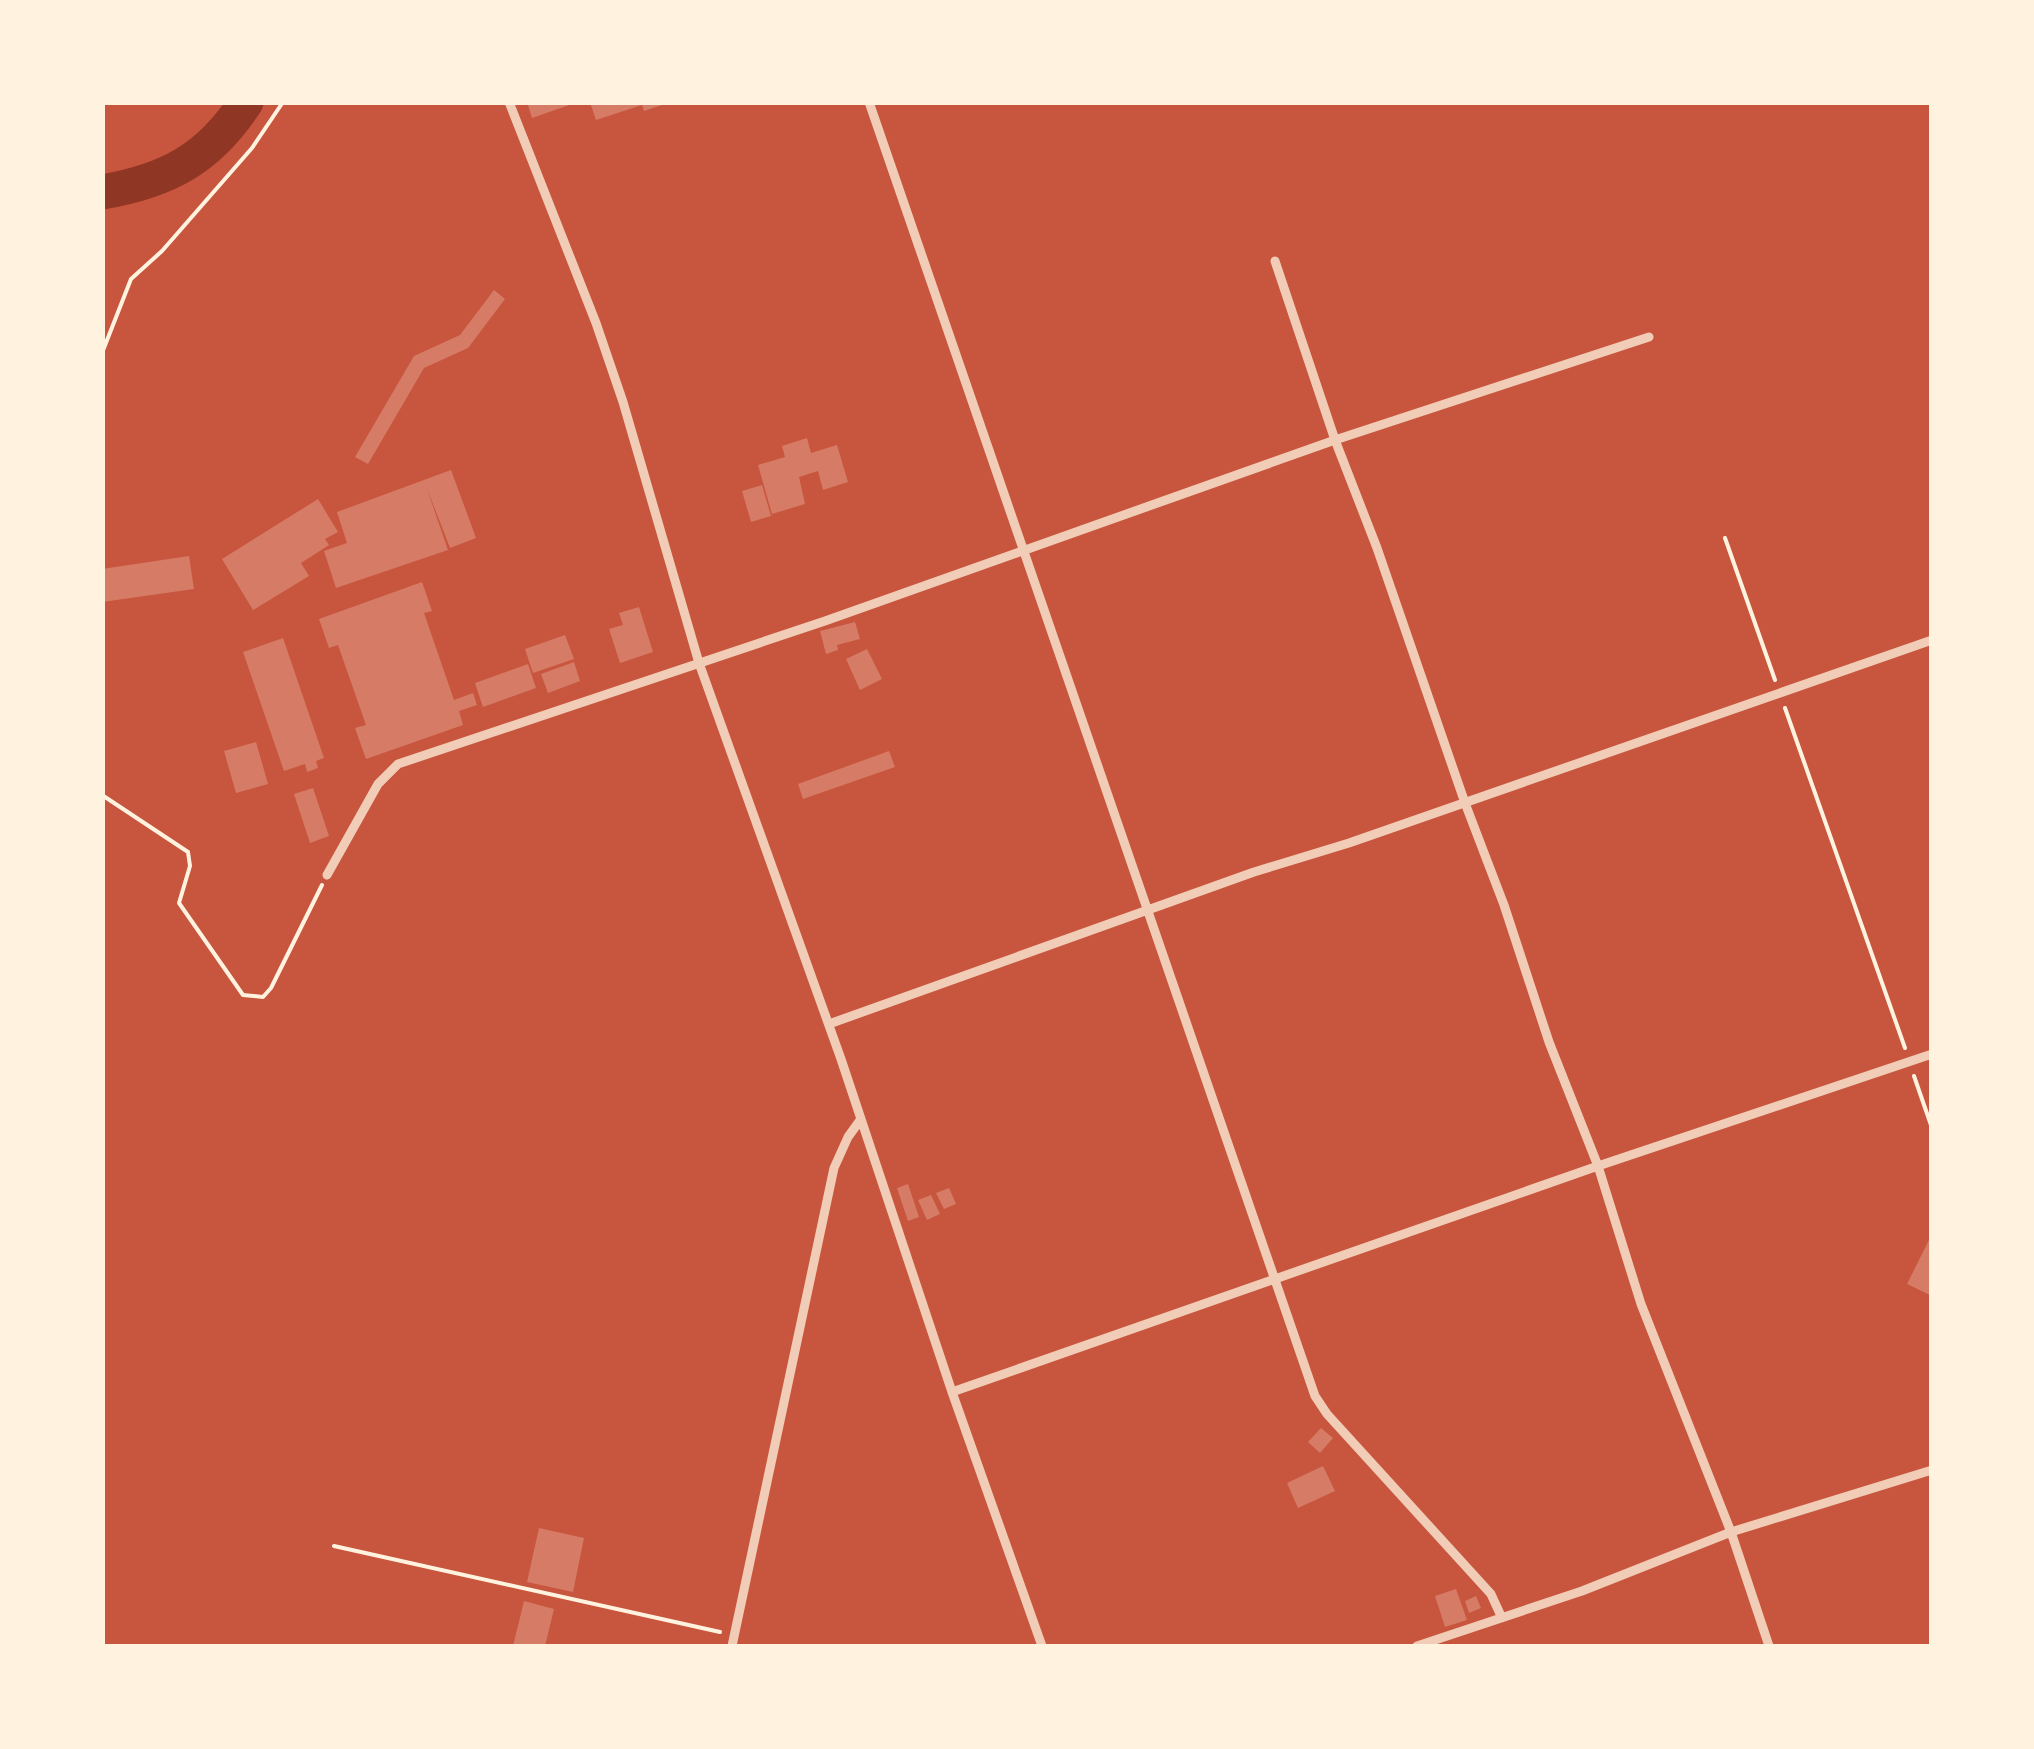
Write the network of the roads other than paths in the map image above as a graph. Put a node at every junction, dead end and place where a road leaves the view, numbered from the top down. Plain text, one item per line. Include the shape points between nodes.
1 (509, 102) edge
2 (868, 102) edge
3 (1275, 262) dead end
4 (1648, 337) dead end
5 (1335, 440) junction
6 (1024, 550) junction
7 (1932, 640) edge
8 (699, 662) junction
9 (1464, 803) junction
10 (326, 875) road end
11 (1148, 909) junction
12 (829, 1024) junction
13 (1932, 1054) edge
14 (861, 1119) junction
15 (1598, 1166) junction
16 (1275, 1279) junction
17 (952, 1392) junction
18 (1932, 1470) edge
19 (1731, 1532) junction
20 (1502, 1618) junction
21 (732, 1646) edge
22 (1042, 1646) edge
23 (1417, 1646) edge
24 (1770, 1646) edge

1 - 8 street via 618,386
2 - 6 street
3 - 5 street
4 - 5 street
5 - 6 street
5 - 9 street
6 - 8 street
6 - 11 street
7 - 9 street
8 - 10 street via 398,764 378,784
8 - 12 street
9 - 11 street
9 - 15 street
11 - 12 street
11 - 16 street
12 - 14 street
13 - 15 street
14 - 17 street
14 - 21 street via 834,1168
15 - 16 street
15 - 19 street via 1641,1304
16 - 17 street
16 - 20 street via 1320,1405 1485,1587
17 - 22 street
18 - 19 street
19 - 20 street
19 - 24 street
20 - 23 street

